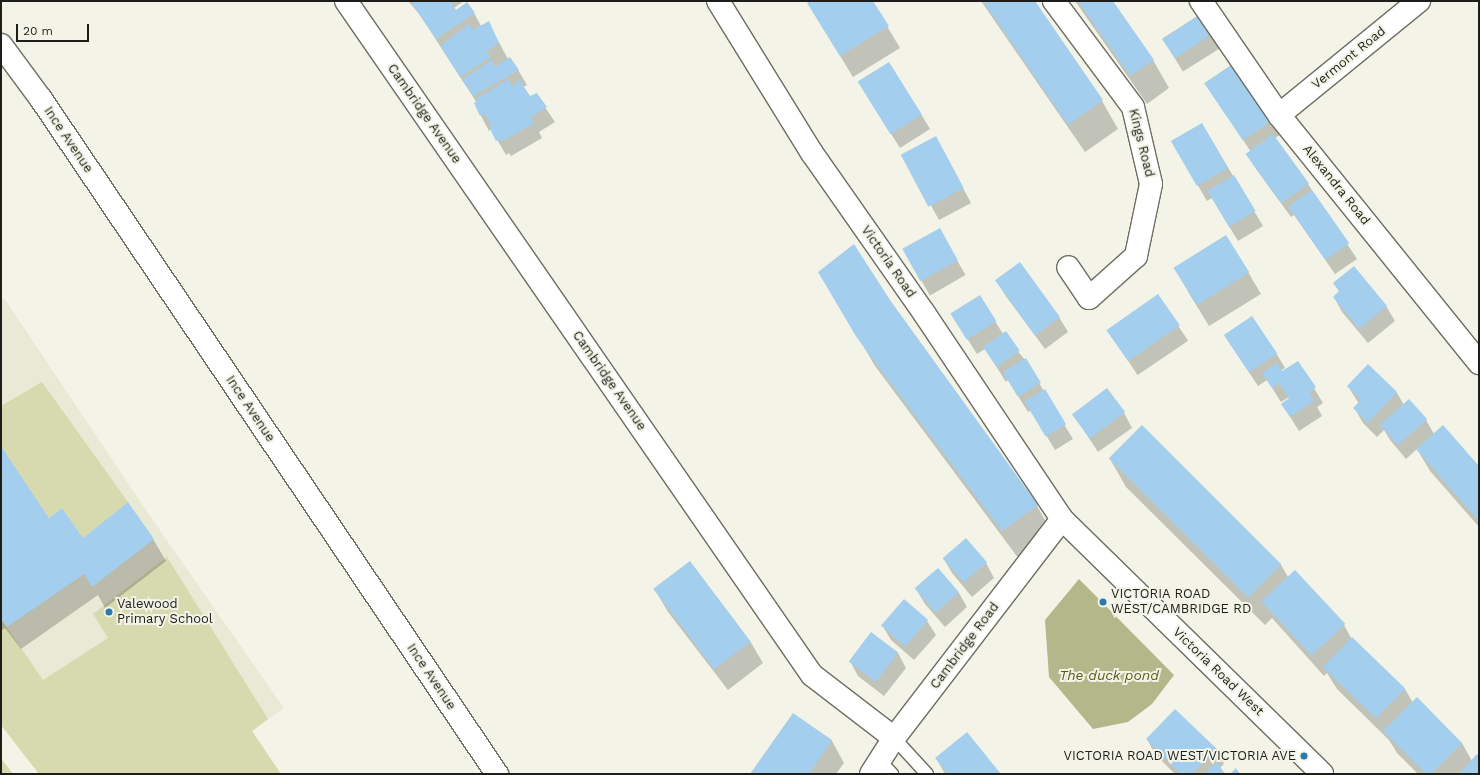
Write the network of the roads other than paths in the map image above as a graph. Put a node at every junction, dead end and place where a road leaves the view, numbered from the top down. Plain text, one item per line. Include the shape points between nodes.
1 (346, 1) edge
2 (718, 1) edge
3 (1054, 1) edge
4 (1201, 1) edge
5 (1419, 1) edge
6 (1, 45) edge
7 (1279, 115) junction
8 (1068, 267) dead end
9 (1479, 363) edge
10 (1062, 519) junction
11 (894, 738) junction
12 (881, 770) edge
13 (496, 774) edge
14 (926, 774) edge
15 (1322, 774) edge

1 - 11 street, Cambridge Avenue via 812,675
2 - 10 street, Victoria Road via 812,153 924,313
3 - 8 street, Kings Road via 1133,107 1151,184 1136,256 1089,298
4 - 7 street, Alexandra Road
5 - 7 street, Vermont Road
6 - 13 street, Ince Avenue via 50,113
7 - 9 street, Alexandra Road
10 - 11 street, Cambridge Road
10 - 15 street, Victoria Road West
11 - 12 street, Cambridge Road
11 - 14 lane

